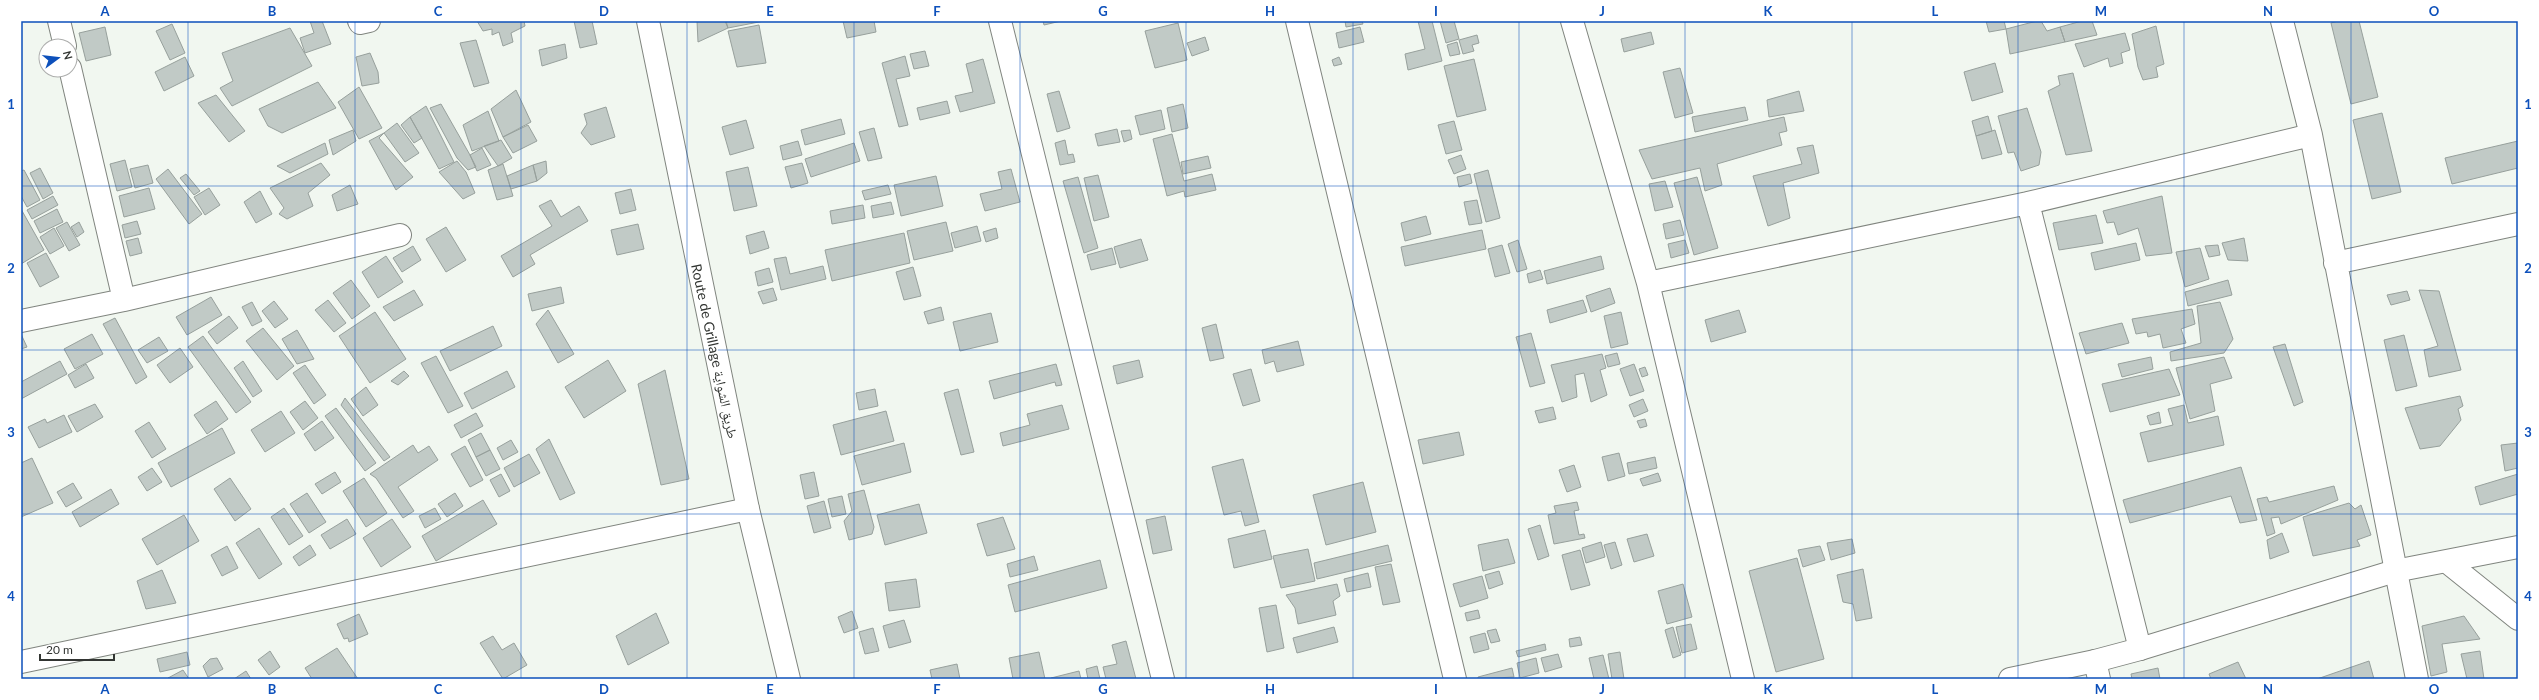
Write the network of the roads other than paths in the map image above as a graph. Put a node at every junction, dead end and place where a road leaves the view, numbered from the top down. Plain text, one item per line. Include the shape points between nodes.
1 (59, 21) edge
2 (359, 21) edge
3 (369, 21) edge
4 (648, 21) edge
5 (1000, 21) edge
6 (1297, 21) edge
7 (1572, 21) edge
8 (2282, 21) edge
9 (63, 38) edge
10 (72, 78) edge
11 (2311, 135) junction
12 (2028, 203) junction
13 (2518, 224) edge
14 (400, 235) dead end
15 (2336, 263) junction
16 (1648, 283) junction
17 (124, 300) junction
18 (21, 321) edge
19 (748, 509) junction
20 (2518, 547) edge
21 (2447, 562) junction
22 (2395, 572) junction
23 (2518, 619) edge
24 (2140, 649) junction
25 (21, 662) edge
26 (2097, 670) edge
27 (789, 679) edge
28 (1163, 679) edge
29 (1455, 679) edge
30 (1743, 679) edge
31 (2010, 679) edge
32 (2417, 679) edge

1 - 9 street
2 - 3 street
4 - 19 street, Route de Grillage طريق الشواية
5 - 28 street
6 - 29 street
7 - 16 street
8 - 11 street
10 - 17 street
11 - 12 street
11 - 15 street
12 - 16 street
12 - 24 street
13 - 15 street
14 - 17 street
15 - 22 street
16 - 30 street
17 - 18 street
19 - 25 street
19 - 27 street, Route de Grillage طريق الشواية
20 - 21 street
21 - 22 street
21 - 23 street
22 - 24 street
22 - 32 street
24 - 26 street
26 - 31 street

